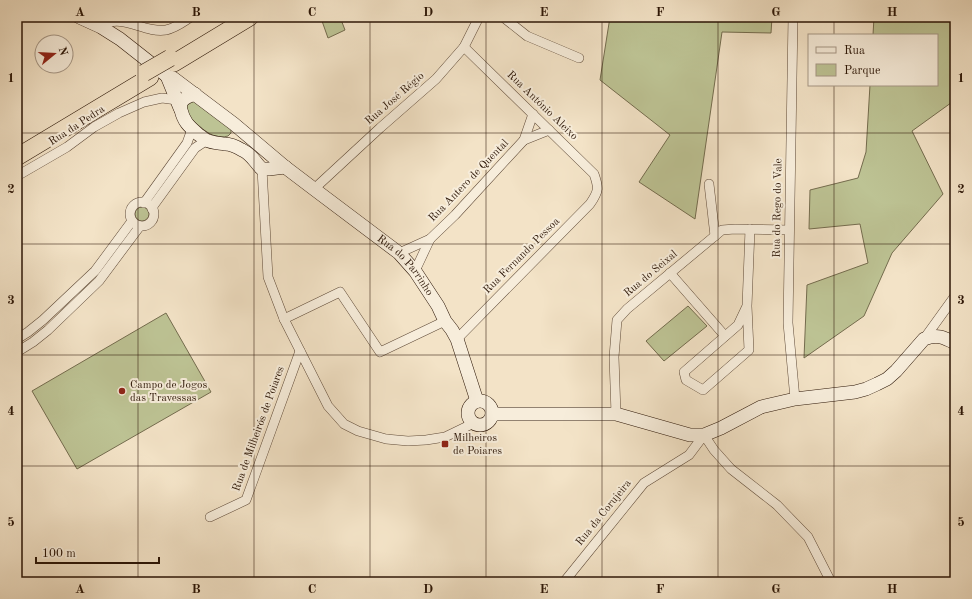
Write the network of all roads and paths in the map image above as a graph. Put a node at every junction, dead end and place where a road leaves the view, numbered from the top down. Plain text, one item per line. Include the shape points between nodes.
1 (79, 17) edge
2 (191, 17) edge
3 (237, 17) edge
4 (250, 17) edge
5 (479, 17) edge
6 (503, 17) edge
7 (793, 17) edge
8 (101, 27) junction
9 (464, 47) junction
10 (579, 58) dead end
11 (161, 70) junction
12 (195, 94) junction
13 (178, 104) junction
14 (533, 114) junction
15 (234, 124) junction
16 (192, 129) junction
17 (549, 130) junction
18 (207, 140) junction
19 (524, 140) junction
20 (226, 144) junction
21 (17, 149) edge
22 (17, 157) edge
23 (286, 167) junction
24 (262, 169) junction
25 (17, 176) edge
26 (709, 184) dead end
27 (598, 185) joint
28 (314, 189) junction
29 (148, 206) junction
30 (136, 223) junction
31 (750, 230) junction
32 (789, 230) junction
33 (715, 236) junction
34 (430, 238) junction
35 (399, 253) junction
36 (415, 271) junction
37 (670, 273) junction
38 (955, 296) edge
39 (747, 306) junction
40 (284, 319) junction
41 (446, 321) junction
42 (725, 336) junction
43 (17, 339) edge
44 (457, 339) junction
45 (924, 339) junction
46 (955, 342) edge
47 (300, 351) junction
48 (17, 352) edge
49 (795, 399) junction
50 (477, 401) junction
51 (492, 414) junction
52 (616, 414) junction
53 (474, 423) junction
54 (704, 435) junction
55 (210, 517) dead end
56 (564, 582) edge
57 (831, 582) edge

1 - 8 street, Rua do Parrinho
2 - 8 street via 166,30 154,30 125,22 109,22
3 - 11 highway
4 - 11 highway
5 - 9 street, Rua José Régio
6 - 10 street via 527,36
7 - 32 street, Rua do Rego do Vale
8 - 11 street, Rua do Parrinho
9 - 14 street, Rua António Aleixo
9 - 28 street, Rua José Régio via 436,79
11 - 12 street, Rua do Parrinho
11 - 13 street, Rua do Parrinho
11 - 21 highway via 97,102
11 - 22 highway
12 - 13 street via 184,98
12 - 15 street, Rua do Parrinho
13 - 16 street, Rua do Parrinho via 183,118
13 - 25 street, Rua da Pedra via 162,98 144,102 94,127 67,147
14 - 17 street, Rua António Aleixo
14 - 19 street, Rua Antero de Quental
15 - 20 street via 234,136
15 - 23 street, Rua do Parrinho
16 - 18 street, Rua do Parrinho
16 - 29 street via 187,143
17 - 19 street, Rua Antero de Quental
17 - 27 street, Rua António Aleixo via 594,174
18 - 20 street, Rua do Parrinho
18 - 29 street via 195,148 153,206
19 - 34 street, Rua Antero de Quental
20 - 24 street, Rua do Parrinho via 249,154
23 - 24 street
23 - 28 street, Rua do Parrinho
24 - 40 street via 268,277
26 - 33 street
27 - 44 street, Rua Fernando Pessoa via 596,195 590,204
28 - 35 street, Rua do Parrinho
29 - 30 street via 138,204 133,208 131,214
29 - 30 street via 154,214 152,220 146,225
30 - 43 street via 94,271 43,320
30 - 48 street via 99,281 48,330
31 - 32 street, Rua do Seixal
31 - 33 street, Rua do Seixal via 722,230
31 - 39 street
32 - 49 street, Rua do Rego do Vale via 788,323
33 - 37 street, Rua do Seixal
34 - 35 street, Rua Antero de Quental
34 - 36 street, Rua Antero de Quental
35 - 36 street, Rua do Parrinho
36 - 41 street, Rua do Parrinho
37 - 42 street
37 - 52 street, Rua do Seixal via 618,320 614,357
38 - 45 street
39 - 42 street via 738,325
39 - 42 street via 749,350 702,390 686,380 684,372
40 - 41 street via 340,292 380,352
40 - 47 street
41 - 44 street, Rua do Parrinho
44 - 50 street, Rua do Parrinho
45 - 46 street via 935,336
45 - 49 street via 896,371 877,384 855,392
47 - 53 street via 328,406 344,424 358,431 386,439 426,440 445,437
47 - 55 street, Rua de Milheirós de Poiares via 246,500
49 - 54 street via 761,407
50 - 51 street via 488,404
50 - 53 street via 469,409 469,417
51 - 52 street
51 - 53 street via 485,423
52 - 54 street via 690,435
54 - 56 street, Rua da Corujeira via 689,455 644,483
54 - 57 street via 731,469 777,505 808,536

